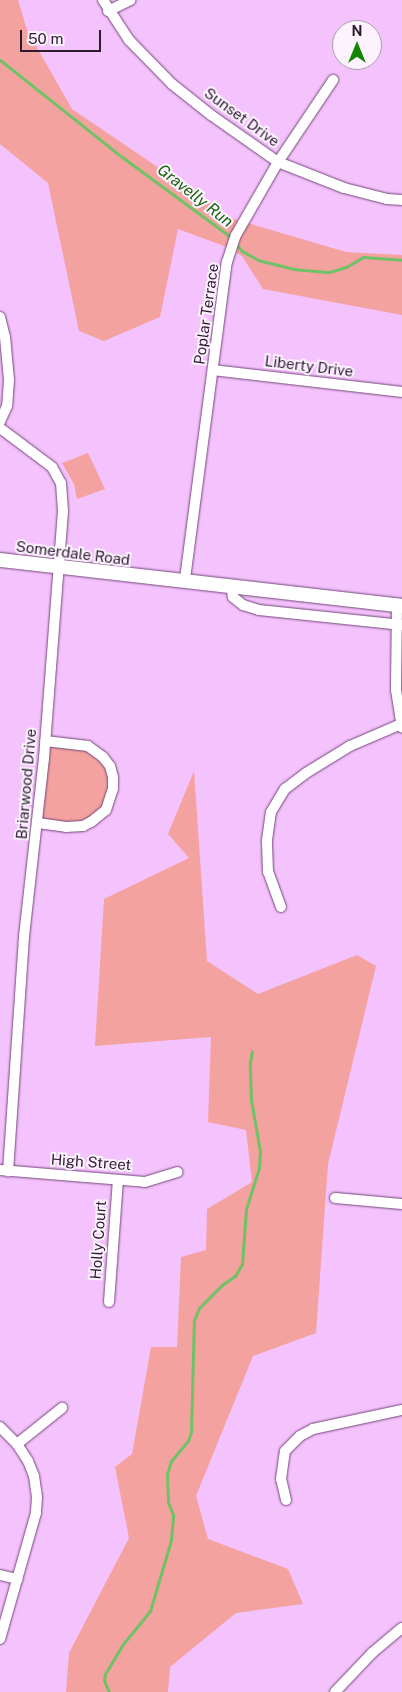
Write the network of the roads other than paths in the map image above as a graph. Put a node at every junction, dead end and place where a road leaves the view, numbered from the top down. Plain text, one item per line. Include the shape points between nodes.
1 (103, 0) edge
2 (131, 0) edge
3 (108, 11) junction
4 (333, 80) dead end
5 (278, 162) junction
6 (402, 200) edge
7 (0, 316) edge
8 (213, 370) junction
9 (402, 392) edge
10 (0, 422) edge
11 (0, 428) edge
12 (0, 560) edge
13 (60, 567) junction
14 (185, 579) junction
15 (230, 585) junction
16 (400, 605) edge
17 (400, 624) edge
18 (401, 726) edge
19 (45, 741) junction
20 (38, 823) junction
21 (281, 907) dead end
22 (4, 1171) edge
23 (178, 1172) dead end
24 (118, 1180) junction
25 (335, 1198) dead end
26 (402, 1204) edge
27 (109, 1302) dead end
28 (62, 1408) dead end
29 (402, 1410) edge
30 (0, 1427) edge
31 (17, 1444) junction
32 (286, 1500) dead end
33 (0, 1575) edge
34 (18, 1579) junction
35 (402, 1628) edge
36 (0, 1639) edge
37 (335, 1692) edge

1 - 3 street, Sunset Drive
2 - 3 street
3 - 5 street, Sunset Drive via 129,40 172,84
4 - 5 street, Poplar Terrace
5 - 6 street, Sunset Drive via 344,188
5 - 8 street, Poplar Terrace via 236,235 227,262
7 - 10 street via 9,380 6,406
8 - 9 street, Liberty Drive
8 - 14 street, Poplar Terrace
11 - 13 street, Briarwood Drive via 52,467 61,483
12 - 13 main road, Somerdale Road
13 - 14 main road, Somerdale Road via 143,578
13 - 19 street, Briarwood Drive
14 - 15 main road, Somerdale Road
15 - 16 main road, Somerdale Road
15 - 17 street via 238,601 259,610
16 - 17 street
17 - 18 street via 396,690
18 - 21 street via 350,746 306,772 285,790 271,812 267,840 268,872
19 - 20 street, Briarwood Drive
19 - 20 street via 92,749 110,766 114,776 113,790 106,810 91,822 66,827
20 - 22 street, Briarwood Drive via 24,937
22 - 24 street, High Street
23 - 24 street, High Street via 145,1182
24 - 27 street, Holly Court
25 - 26 street
28 - 31 street
29 - 32 street via 313,1428 295,1440 285,1450 283,1461 281,1479
30 - 31 street
31 - 34 street via 34,1476 37,1497 36,1513
33 - 34 street
34 - 36 street
35 - 37 street via 372,1653

